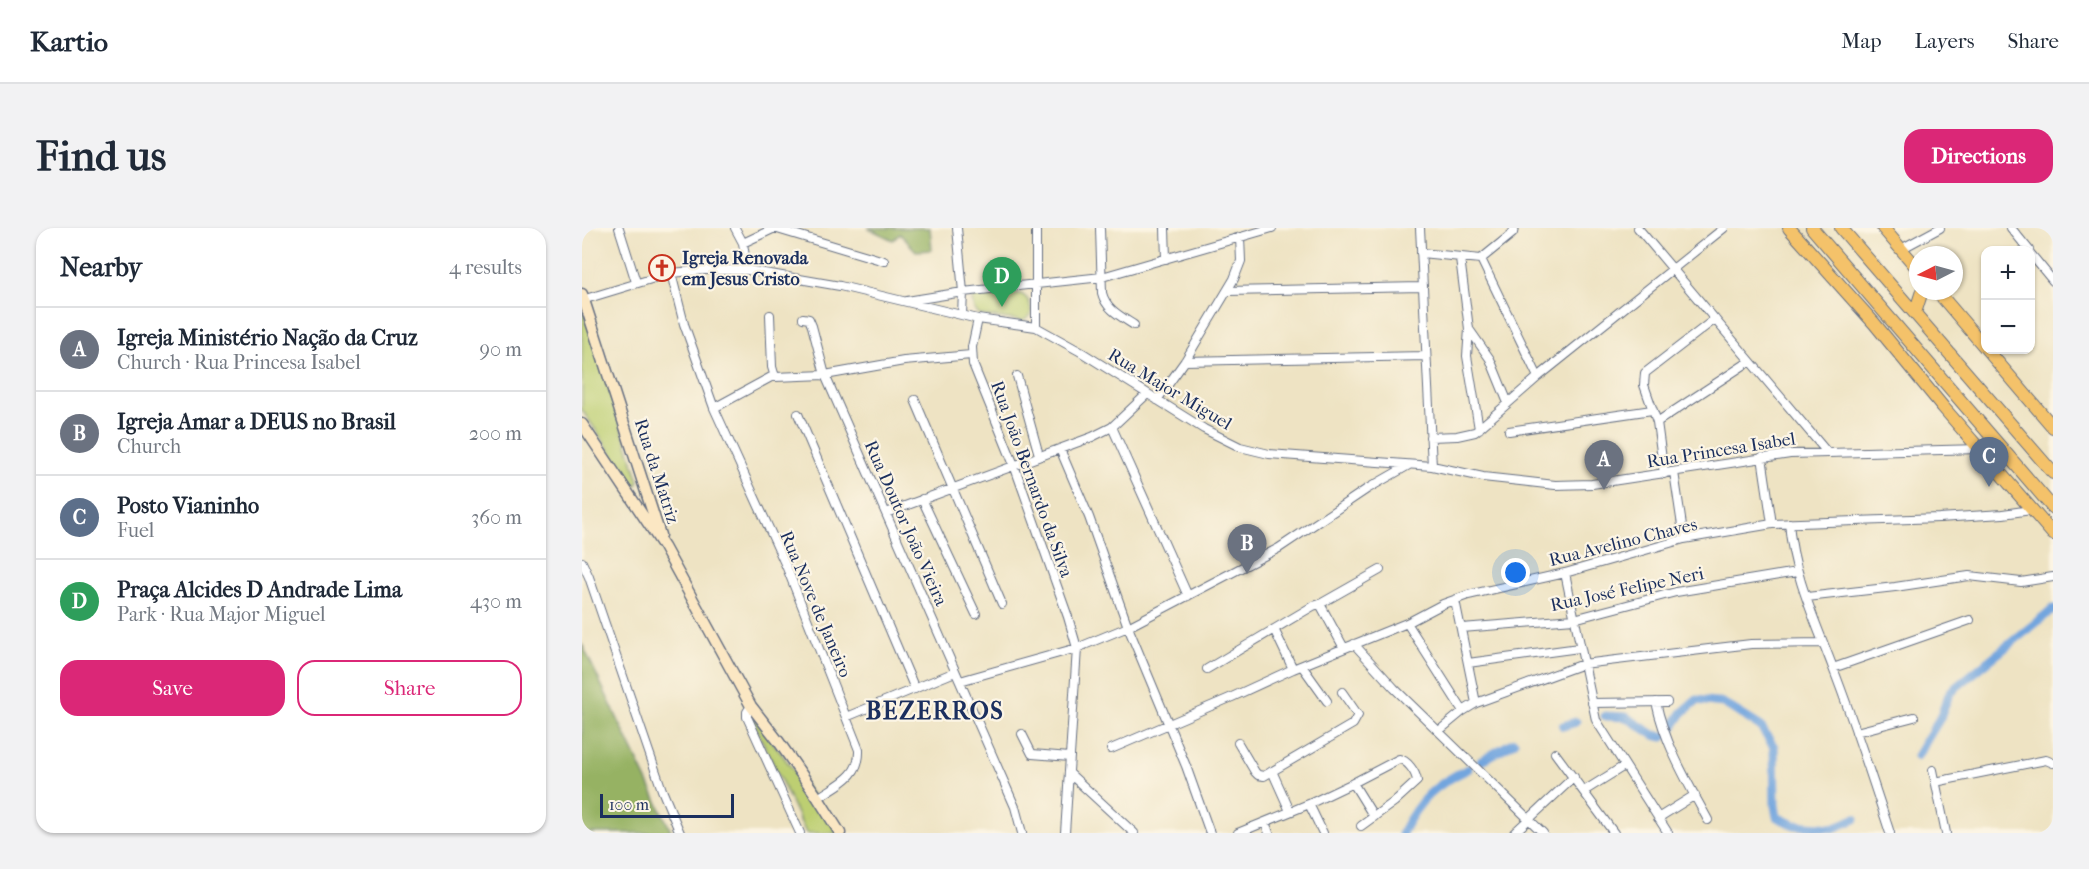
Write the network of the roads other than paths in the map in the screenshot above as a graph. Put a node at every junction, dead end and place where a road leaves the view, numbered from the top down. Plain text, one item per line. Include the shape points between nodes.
1 (619, 228) edge
2 (735, 228) edge
3 (774, 228) edge
4 (957, 228) edge
5 (1036, 228) edge
6 (1100, 228) edge
7 (1165, 228) edge
8 (1272, 228) edge
9 (1420, 228) edge
10 (1514, 228) edge
11 (1638, 228) edge
12 (1724, 228) edge
13 (1789, 228) edge
14 (1812, 228) edge
15 (1841, 228) edge
16 (1883, 228) edge
17 (1940, 228) edge
18 (2011, 228) edge
19 (1240, 237) junction
20 (743, 243) junction
21 (2025, 246) edge
22 (1901, 249) junction
23 (1421, 253) junction
24 (1460, 258) junction
25 (1909, 258) edge
26 (2035, 258) edge
27 (1166, 259) junction
28 (1481, 259) junction
29 (884, 261) dead end
30 (1671, 268) junction
31 (747, 270) junction
32 (671, 273) junction
33 (1102, 278) junction
34 (2053, 281) edge
35 (636, 282) junction
36 (1037, 284) junction
37 (1421, 287) junction
38 (1227, 291) junction
39 (963, 292) junction
40 (583, 298) edge
41 (1919, 300) edge
42 (1945, 300) edge
43 (903, 302) junction
44 (1915, 313) junction
45 (770, 315) dead end
46 (962, 315) junction
47 (803, 318) dead end
48 (1715, 318) junction
49 (978, 319) junction
50 (1134, 325) dead end
51 (1036, 327) junction
52 (1469, 329) junction
53 (971, 355) junction
54 (1425, 356) junction
55 (1185, 361) junction
56 (1750, 361) junction
57 (825, 375) junction
58 (773, 376) junction
59 (1017, 376) dead end
60 (1538, 377) junction
61 (1147, 394) junction
62 (915, 400) dead end
63 (1157, 400) junction
64 (1508, 403) junction
65 (714, 408) junction
66 (1652, 410) junction
67 (798, 414) dead end
68 (1657, 422) junction
69 (582, 424) edge
70 (1112, 427) junction
71 (2053, 427) edge
72 (1479, 429) junction
73 (1509, 430) dead end
74 (1430, 437) junction
75 (1060, 449) junction
76 (1980, 449) junction
77 (1826, 452) junction
78 (1040, 455) junction
79 (1762, 456) junction
80 (1411, 464) junction
81 (1014, 465) junction
82 (1432, 466) junction
83 (1674, 472) junction
84 (2053, 473) edge
85 (1664, 474) junction
86 (952, 487) junction
87 (922, 499) junction
88 (2053, 508) edge
89 (2031, 510) junction
90 (886, 513) junction
91 (1789, 523) junction
92 (1772, 524) junction
93 (2053, 534) edge
94 (1684, 539) junction
95 (664, 547) junction
96 (582, 562) edge
97 (1380, 570) dead end
98 (1797, 572) junction
99 (1565, 573) junction
100 (2053, 578) edge
101 (1188, 596) junction
102 (1807, 597) junction
103 (1455, 600) junction
104 (1002, 604) dead end
105 (1320, 604) junction
106 (976, 614) dead end
107 (1574, 619) junction
108 (1970, 620) dead end
109 (1407, 623) junction
110 (1128, 627) junction
111 (1274, 628) junction
112 (1462, 628) junction
113 (1823, 642) junction
114 (1354, 644) junction
115 (1077, 648) junction
116 (1344, 648) junction
117 (1579, 648) junction
118 (1468, 663) junction
119 (1583, 664) junction
120 (1302, 666) junction
121 (1833, 668) junction
122 (1207, 669) dead end
123 (1293, 669) junction
124 (955, 672) junction
125 (960, 681) junction
126 (915, 689) junction
127 (1342, 692) dead end
128 (1327, 701) dead end
129 (1656, 702) junction
130 (1667, 702) dead end
131 (1476, 703) junction
132 (1592, 703) junction
133 (751, 706) junction
134 (1462, 711) junction
135 (846, 717) junction
136 (1914, 717) dead end
137 (1169, 724) junction
138 (1440, 730) junction
139 (1856, 732) junction
140 (1022, 734) dead end
141 (1238, 743) dead end
142 (1111, 748) dead end
143 (1555, 753) dead end
144 (1070, 757) junction
145 (2053, 763) edge
146 (1623, 766) junction
147 (1933, 770) dead end
148 (1272, 771) junction
149 (1070, 772) junction
150 (1574, 777) junction
151 (1935, 782) junction
152 (1353, 783) junction
153 (1584, 791) junction
154 (1695, 795) junction
155 (818, 798) junction
156 (1309, 804) junction
157 (1290, 811) junction
158 (1374, 817) junction
159 (1528, 818) junction
160 (1658, 818) junction
161 (1708, 820) dead end
162 (1265, 822) junction
163 (1361, 826) dead end
164 (680, 833) edge
165 (800, 833) edge
166 (840, 833) edge
167 (1022, 833) edge
168 (1065, 833) edge
169 (1134, 833) edge
170 (1210, 833) edge
171 (1238, 833) edge
172 (1269, 833) edge
173 (1323, 833) edge
174 (1514, 833) edge
175 (1543, 833) edge
176 (1614, 833) edge
177 (1668, 833) edge
178 (1890, 833) edge
179 (1946, 833) edge

1 - 35 street
2 - 20 street
3 - 20 street
3 - 29 street
4 - 39 street
5 - 36 street
6 - 33 street
7 - 27 street
8 - 19 street
9 - 23 street
10 - 28 street
11 - 30 street
12 - 30 street
13 - 76 main road
14 - 88 main road
15 - 44 main road
16 - 22 main road
17 - 22 street
18 - 21 street
19 - 27 street
19 - 38 street via 1239,270
20 - 31 street
22 - 25 main road
23 - 24 street
23 - 37 street
24 - 28 street
24 - 52 street
26 - 34 street
27 - 33 street
28 - 60 street
30 - 48 street
30 - 60 street
31 - 32 street, Rua Major Miguel
31 - 43 street, Rua Major Miguel via 840,286
32 - 35 street, Rua Major Miguel
32 - 65 street, Rua Nove de Janeiro via 684,324
33 - 36 street
33 - 50 street via 1104,301
35 - 40 street, Rua Major Miguel
36 - 39 street
36 - 51 street
37 - 38 street
37 - 54 street
38 - 55 street
39 - 43 street
39 - 46 street
40 - 95 main road, Rua da Matriz
41 - 44 main road
42 - 71 main road
43 - 46 street, Rua Major Miguel
44 - 84 main road
45 - 58 street
46 - 49 street, Rua Major Miguel
47 - 57 street, Rua Doutor João Vieira via 812,326
48 - 56 street
48 - 66 street via 1645,373 1644,385
49 - 51 street, Rua Major Miguel
49 - 53 street
51 - 61 street, Rua Major Miguel
52 - 64 street via 1491,359
52 - 72 street via 1467,356
53 - 57 street via 904,361
53 - 81 street, Rua João Bernardo da Silva
54 - 55 street
54 - 74 street
55 - 63 street
56 - 68 street
56 - 77 street
57 - 58 street
57 - 90 street, Rua Doutor João Vieira
58 - 65 street
59 - 78 street
60 - 64 street
61 - 63 street, Rua Major Miguel
61 - 70 street
62 - 86 street
63 - 80 street, Rua Major Miguel via 1240,447 1269,454
64 - 72 street
65 - 135 street, Rua Nove de Janeiro via 787,568
66 - 68 street
66 - 73 street
67 - 126 street
68 - 85 street
69 - 95 main road, Rua da Matriz
70 - 75 street
70 - 101 street
72 - 74 street via 1471,434
74 - 82 street
75 - 78 street
75 - 110 street
76 - 77 street, Rua Princesa Isabel
76 - 89 main road
77 - 79 street, Rua Princesa Isabel
78 - 81 street
79 - 83 street, Rua Princesa Isabel
79 - 92 street
80 - 82 street, Rua Major Miguel
80 - 101 street via 1279,548
81 - 86 street
81 - 115 street, Rua João Bernardo da Silva
82 - 85 street, Rua Princesa Isabel via 1483,477 1555,485
83 - 85 street, Rua Princesa Isabel
83 - 94 street
86 - 87 street
86 - 104 street
87 - 90 street
87 - 106 street
89 - 91 street, Rua Avelino Chaves via 1939,518
89 - 93 main road
90 - 124 street, Rua Doutor João Vieira
91 - 92 street, Rua Avelino Chaves
91 - 98 street
92 - 94 street, Rua Avelino Chaves
94 - 99 street, Rua Avelino Chaves
95 - 133 main road
96 - 164 street
97 - 105 street
98 - 102 street
98 - 107 street, Rua José Felipe Neri via 1676,592
99 - 103 street, Rua Avelino Chaves
99 - 107 street
100 - 102 street via 2021,582 1969,576
101 - 110 street
102 - 113 street
103 - 109 street, Rua Avelino Chaves
103 - 112 street
105 - 111 street
105 - 116 street
107 - 112 street, Rua José Felipe Neri
107 - 117 street
108 - 121 street
109 - 114 street, Rua Avelino Chaves
109 - 134 street
110 - 115 street
110 - 137 street
111 - 122 street
111 - 123 street
112 - 118 street
113 - 119 street via 1751,644
113 - 121 street
114 - 116 street, Rua Avelino Chaves
114 - 138 street
115 - 125 street
115 - 144 street, Rua João Bernardo da Silva
116 - 120 street, Rua Avelino Chaves
117 - 118 street
117 - 119 street
118 - 131 street
119 - 131 street
119 - 132 street
120 - 123 street, Rua Avelino Chaves
120 - 128 street
121 - 139 street
123 - 137 street, Rua Avelino Chaves
124 - 125 street, Rua Doutor João Vieira
124 - 126 street
125 - 167 street, Rua Doutor João Vieira via 1015,807
126 - 135 street
127 - 148 street via 1358,715 1353,724
129 - 130 street
129 - 132 street
129 - 154 street via 1671,750
131 - 134 street
132 - 146 street via 1596,720
133 - 155 main road
133 - 165 street via 747,717
134 - 138 street
135 - 155 street, Rua Nove de Janeiro via 860,759 854,773
136 - 139 street
137 - 142 street, Rua Avelino Chaves
137 - 170 street
138 - 159 street
139 - 178 street
140 - 144 street via 1032,754
141 - 148 street via 1258,775
143 - 150 street
144 - 149 street, Rua João Bernardo da Silva
145 - 151 street via 2046,759
146 - 153 street
146 - 160 street
147 - 151 street
148 - 157 street
149 - 168 street, Rua João Bernardo da Silva
149 - 169 street
150 - 153 street
150 - 159 street
151 - 179 street
152 - 156 street
152 - 158 street
152 - 158 street via 1399,759 1416,774 1414,785
153 - 176 street
154 - 160 street
154 - 161 street
155 - 166 main road
156 - 157 street
156 - 173 street
157 - 162 street
158 - 163 street
159 - 174 street
159 - 175 street
160 - 177 street
162 - 171 street
162 - 172 street

